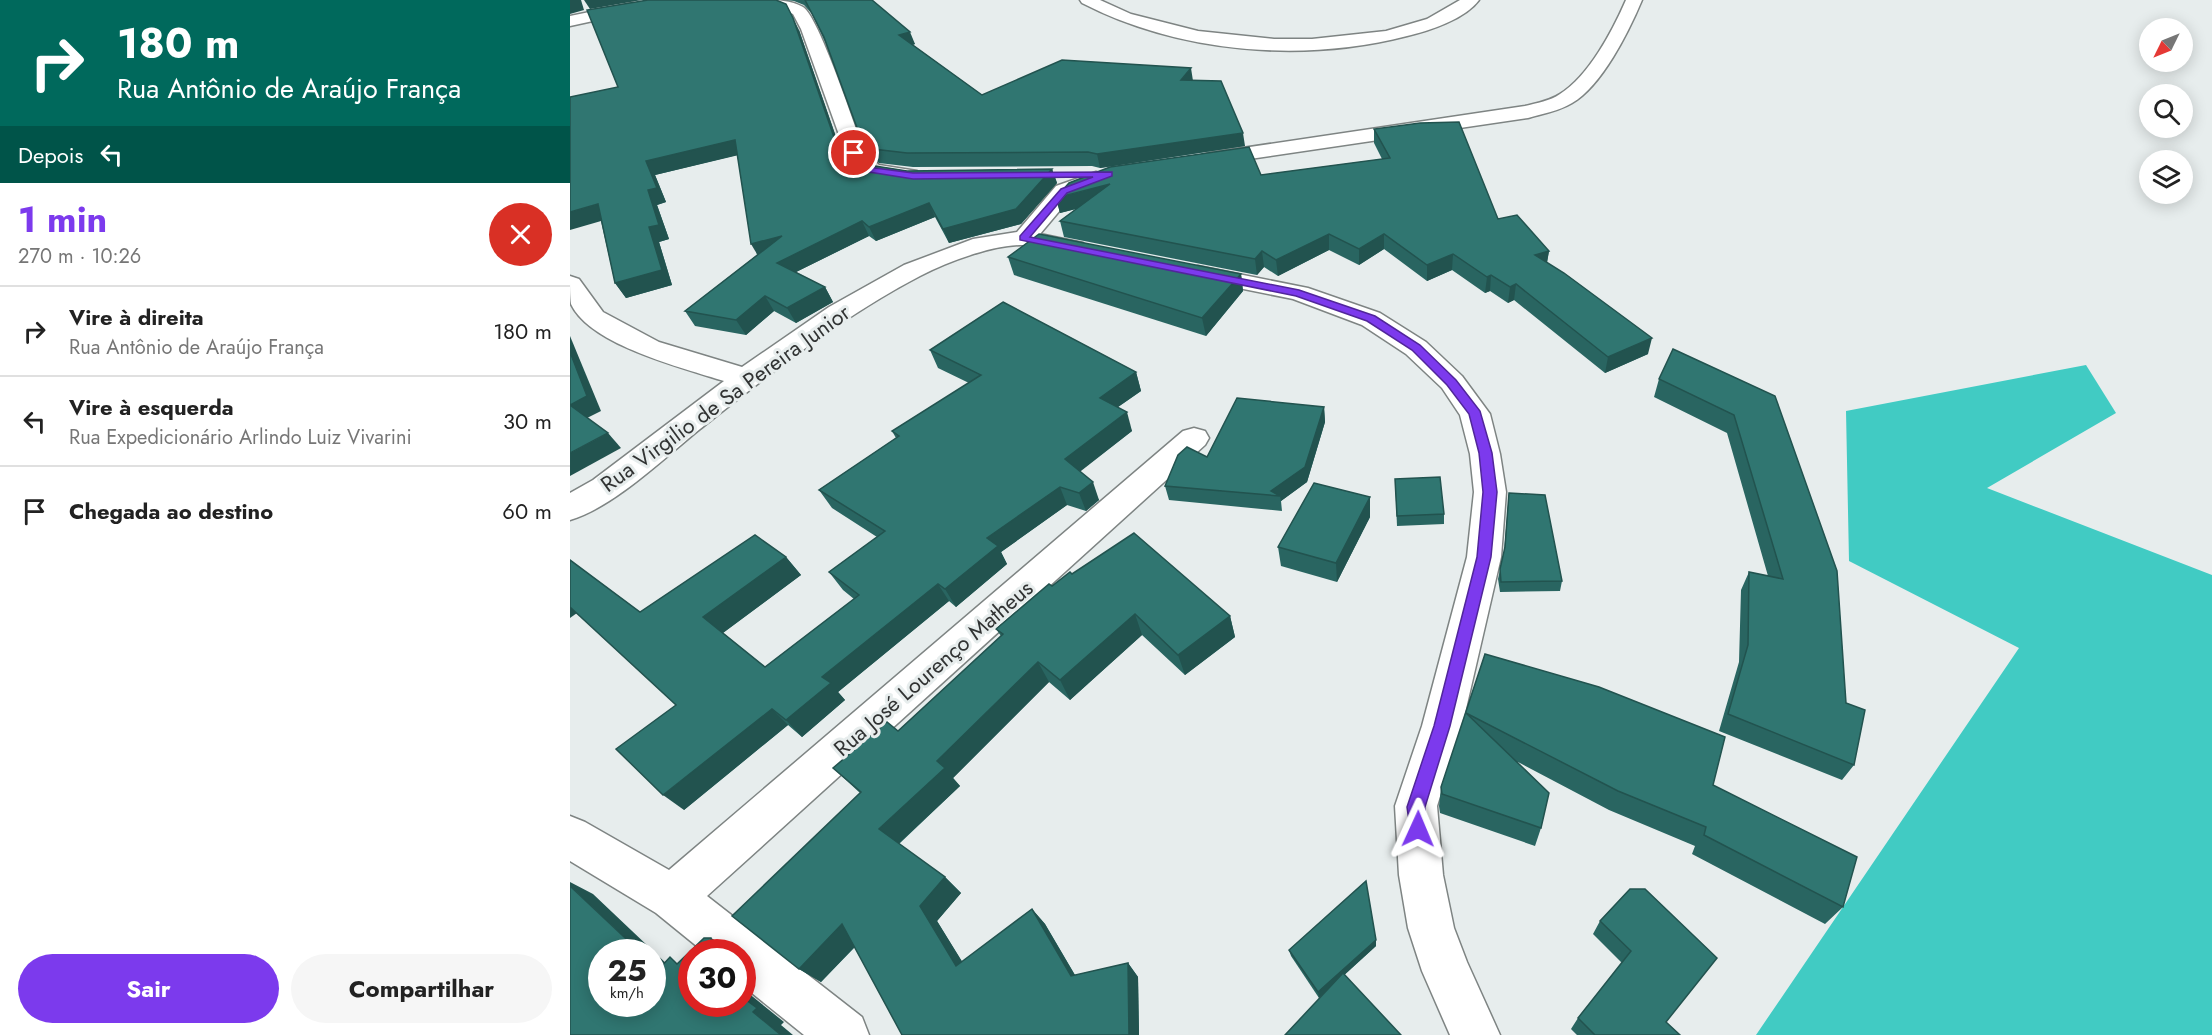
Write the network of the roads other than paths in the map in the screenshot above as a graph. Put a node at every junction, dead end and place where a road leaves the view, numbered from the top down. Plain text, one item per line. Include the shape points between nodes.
1 (771, 0) edge
2 (1088, 0) edge
3 (1471, 0) edge
4 (1634, 0) edge
5 (647, 6) edge
6 (570, 21) edge
7 (1190, 162) edge
8 (1051, 175) edge
9 (924, 176) edge
10 (1024, 238) junction
11 (1104, 254) edge
12 (1173, 268) edge
13 (570, 284) edge
14 (746, 378) junction
15 (1194, 438) dead end
16 (570, 508) edge
17 (570, 837) edge
18 (672, 897) junction
19 (724, 939) edge
20 (756, 964) edge
21 (844, 1035) edge
22 (1475, 1035) edge

1 - 9 street via 799,11 809,29 854,153 872,171
2 - 3 street via 1128,19 1182,34 1311,45 1372,39 1420,28
4 - 7 street via 1589,78 1568,98 1528,112
5 - 6 street
8 - 10 street via 1114,173 1064,191
10 - 11 street, Rua Virgilio de Sa Pereira Junior
10 - 14 street, Rua Virgilio de Sa Pereira Junior via 981,244 913,270 838,313
12 - 22 street via 1299,293 1371,319 1416,348 1452,382 1475,414 1490,492 1484,557 1442,726 1416,807 1421,875 1431,928
13 - 14 street via 594,318 649,348
14 - 16 street, Rua Virgilio de Sa Pereira Junior via 604,488
15 - 18 street, Rua José Lourenço Matheus
17 - 18 street
18 - 19 street
20 - 21 street

